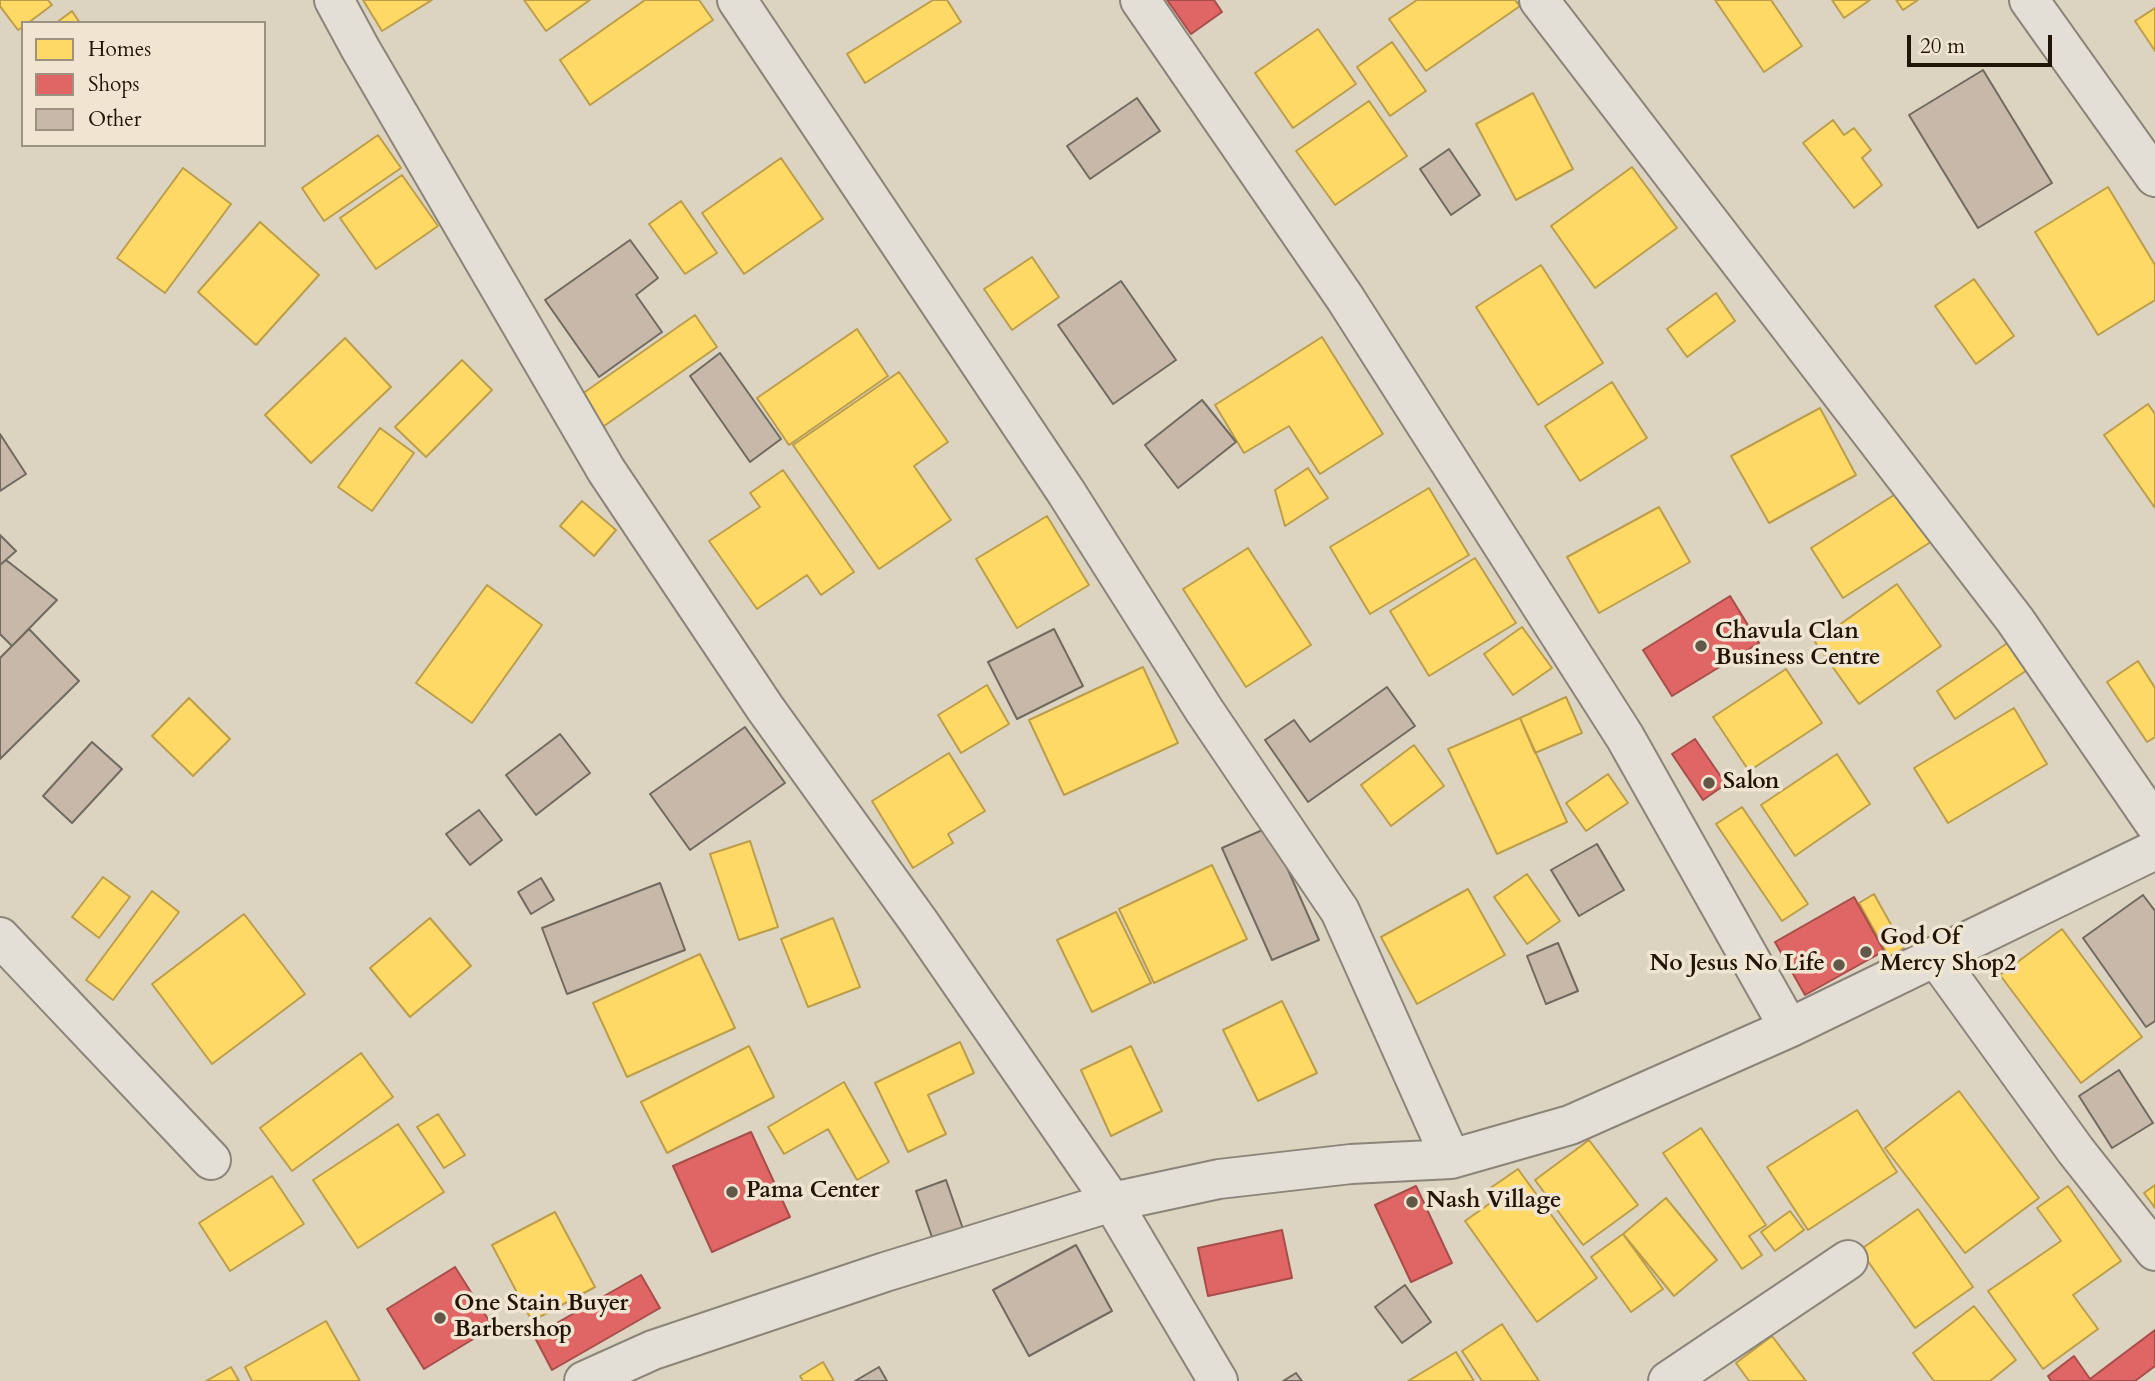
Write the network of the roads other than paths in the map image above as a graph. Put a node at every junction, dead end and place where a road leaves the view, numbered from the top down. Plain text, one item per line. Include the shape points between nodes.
1 (334, 0) edge
2 (737, 0) edge
3 (1140, 0) edge
4 (1539, 0) edge
5 (2029, 0) edge
6 (2155, 177) edge
7 (2155, 824) edge
8 (2155, 849) edge
9 (0, 937) edge
10 (1935, 956) junction
11 (1789, 1028) junction
12 (1451, 1159) junction
13 (211, 1160) dead end
14 (1112, 1202) junction
15 (2155, 1251) edge
16 (1849, 1260) dead end
17 (584, 1381) edge
18 (1218, 1381) edge
19 (1668, 1381) edge

1 - 14 street via 606,470 765,708
2 - 12 street via 1340,911
3 - 11 street via 1345,298 1625,737
4 - 7 street via 2015,620
5 - 6 street
8 - 10 street
9 - 13 street
10 - 11 street
10 - 15 street via 2076,1151
11 - 12 street via 1570,1125
12 - 14 street via 1351,1164 1219,1179
14 - 17 street via 653,1350
14 - 18 street
16 - 19 street

